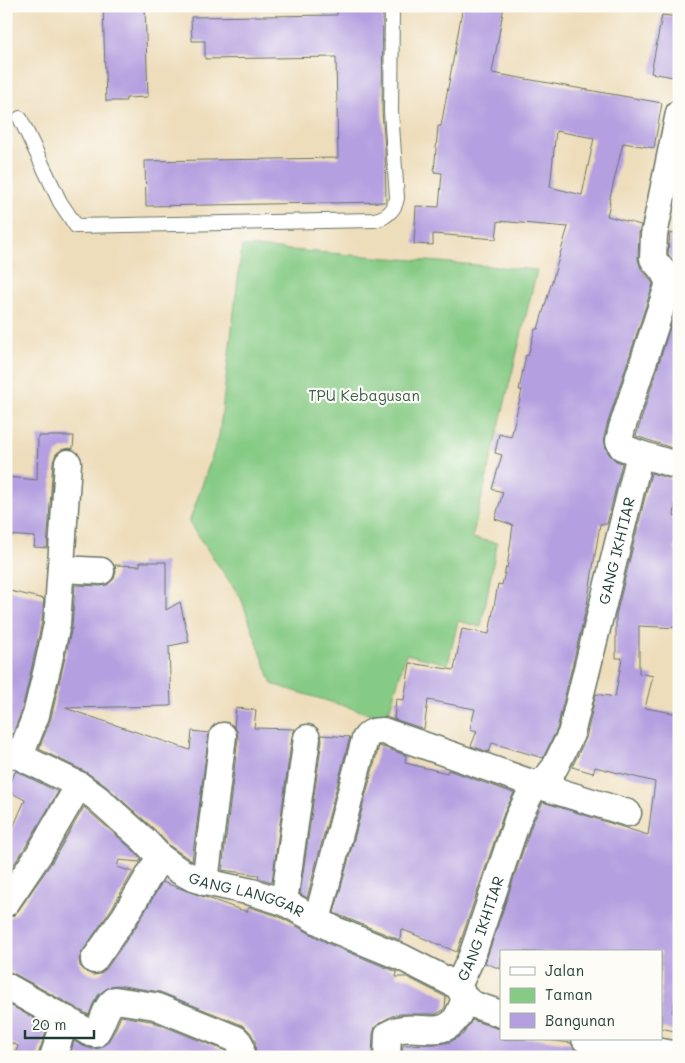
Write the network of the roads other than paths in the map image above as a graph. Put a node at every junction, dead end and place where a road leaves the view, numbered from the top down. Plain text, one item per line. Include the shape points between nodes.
1 (392, 6) edge
2 (679, 113) edge
3 (20, 118) dead end
4 (640, 454) junction
5 (68, 463) dead end
6 (679, 466) edge
7 (61, 568) junction
8 (101, 571) dead end
9 (223, 736) dead end
10 (307, 738) dead end
11 (13, 753) edge
12 (80, 785) junction
13 (537, 785) junction
14 (628, 813) dead end
15 (160, 857) junction
16 (205, 882) junction
17 (284, 902) junction
18 (6, 903) edge
19 (317, 920) junction
20 (94, 960) dead end
21 (6, 986) edge
22 (462, 992) junction
23 (500, 1014) edge
24 (66, 1019) junction
25 (587, 1046) edge
26 (673, 1054) edge
27 (53, 1057) edge
28 (241, 1057) edge
29 (387, 1057) edge

1 - 3 lane via 391,111 397,198 396,204 382,219 76,226 60,202
2 - 4 street via 652,252 669,283 619,441 622,447
4 - 6 street
4 - 13 street, GANG IKHTIAR via 571,734 555,767
5 - 7 street
7 - 8 street
7 - 11 street via 57,624 36,715
9 - 16 street
10 - 17 street
11 - 12 street, GANG LANGGAR
12 - 15 street, GANG LANGGAR
12 - 18 street
13 - 14 street
13 - 19 street via 383,731 369,733
13 - 22 street, GANG IKHTIAR via 518,818
15 - 16 street, GANG LANGGAR via 178,870
15 - 20 street
16 - 17 street, GANG LANGGAR
17 - 19 street, GANG LANGGAR
19 - 22 street, GANG LANGGAR via 401,957
21 - 24 street
22 - 23 street, GANG LANGGAR via 472,1004
22 - 29 street, GANG IKHTIAR via 453,1022 445,1028 401,1028 393,1031 388,1035
24 - 27 street
24 - 28 street via 95,1034 110,1003 115,1000 155,1006 236,1039 240,1042
25 - 26 street

